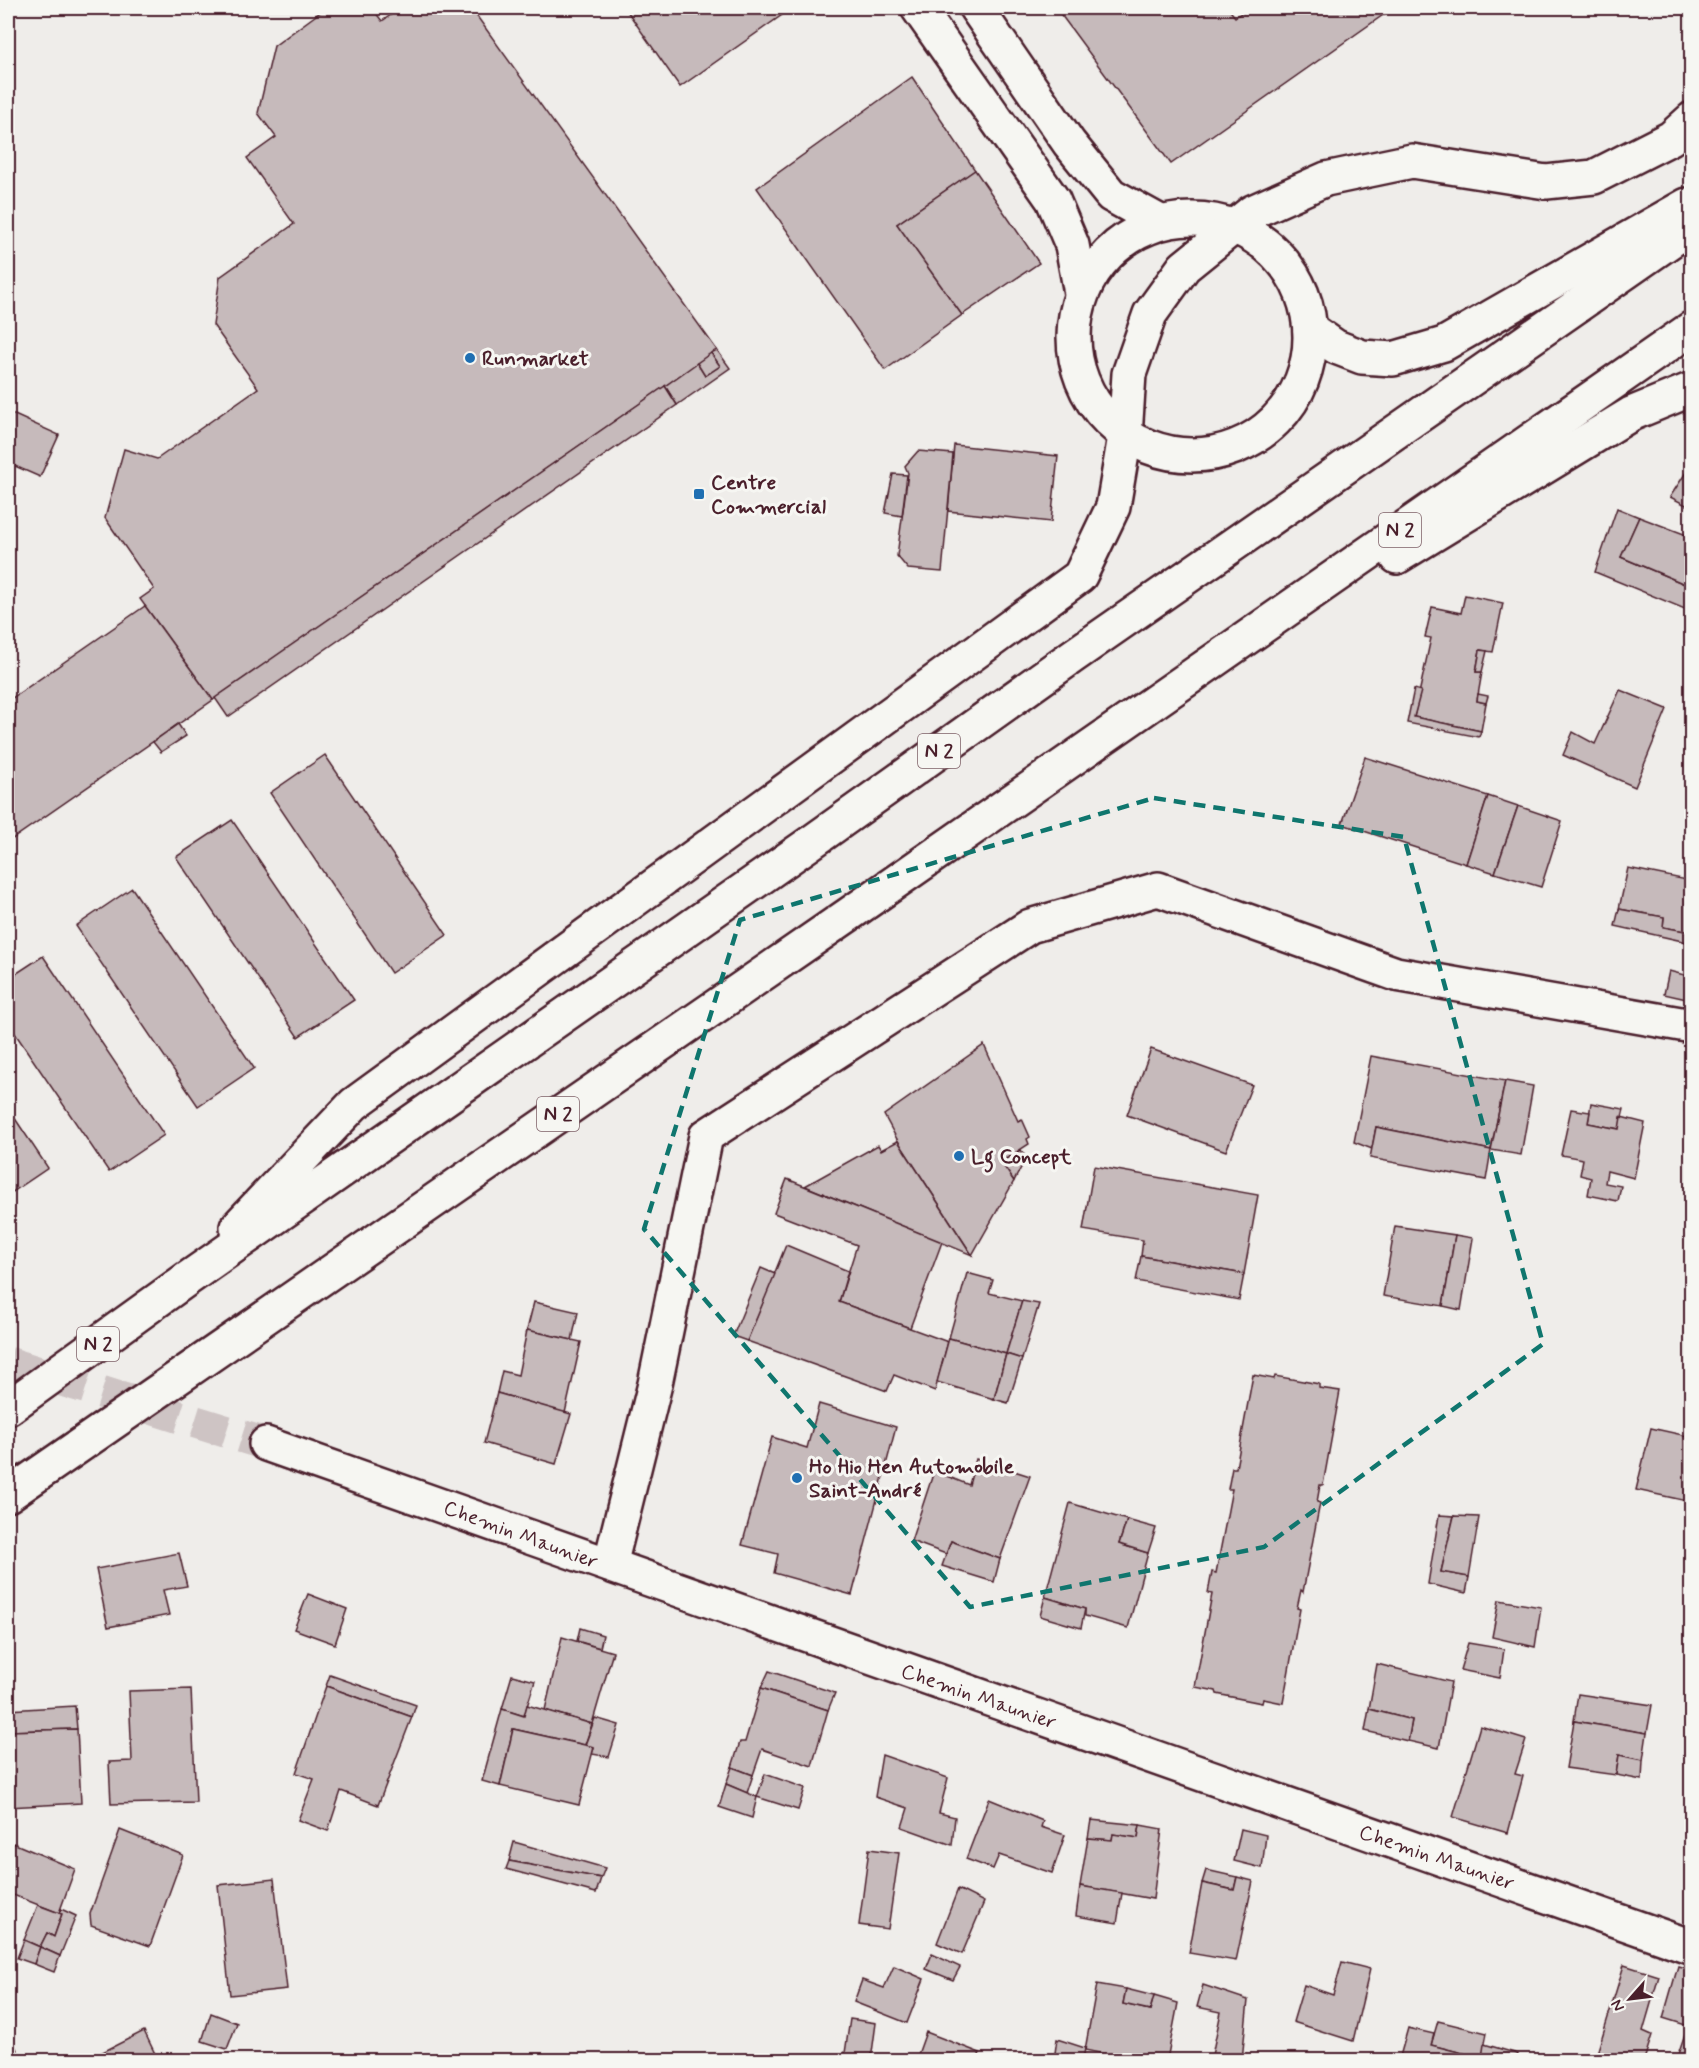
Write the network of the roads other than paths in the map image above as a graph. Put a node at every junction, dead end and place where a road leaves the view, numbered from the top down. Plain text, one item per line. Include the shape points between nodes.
1 (918, 8) edge
2 (976, 8) edge
3 (1692, 119) edge
4 (1692, 203) edge
5 (1161, 222) junction
6 (1234, 226) junction
7 (1692, 226) edge
8 (1081, 293) junction
9 (1692, 328) edge
10 (1310, 329) junction
11 (1692, 388) edge
12 (1125, 436) junction
13 (1108, 733) junction
14 (1692, 1026) edge
15 (187, 1279) junction
16 (8, 1408) edge
17 (266, 1444) tunnel mouth
18 (8, 1495) edge
19 (610, 1565) junction
20 (1692, 1947) edge

1 - 8 main road via 1053,200 1072,245
2 - 5 main road via 1069,143 1111,195
3 - 6 main road via 1671,138 1594,177 1546,182 1412,161 1326,179 1252,212
4 - 10 main road via 1444,344 1393,359 1362,357 1336,347
5 - 6 main road via 1198,218
5 - 8 main road via 1127,237 1100,261
6 - 10 main road via 1263,242 1287,267 1303,296
6 - 12 main road via 1184,267 1150,314 1129,374
7 - 15 main road, N 2
8 - 12 main road via 1073,329 1075,362 1086,391 1108,422
9 - 13 main road, N 2
10 - 12 main road via 1307,366 1293,402 1268,430 1234,449 1198,457 1160,452
11 - 13 main road via 1631,414
12 - 15 main road via 1113,507 1080,576 354,1104
13 - 18 main road, N 2
14 - 19 main road via 1396,974 1158,889 1030,926 706,1136 655,1384
15 - 16 main road, N 2
17 - 19 main road, Chemin Maunier
19 - 20 main road, Chemin Maunier

